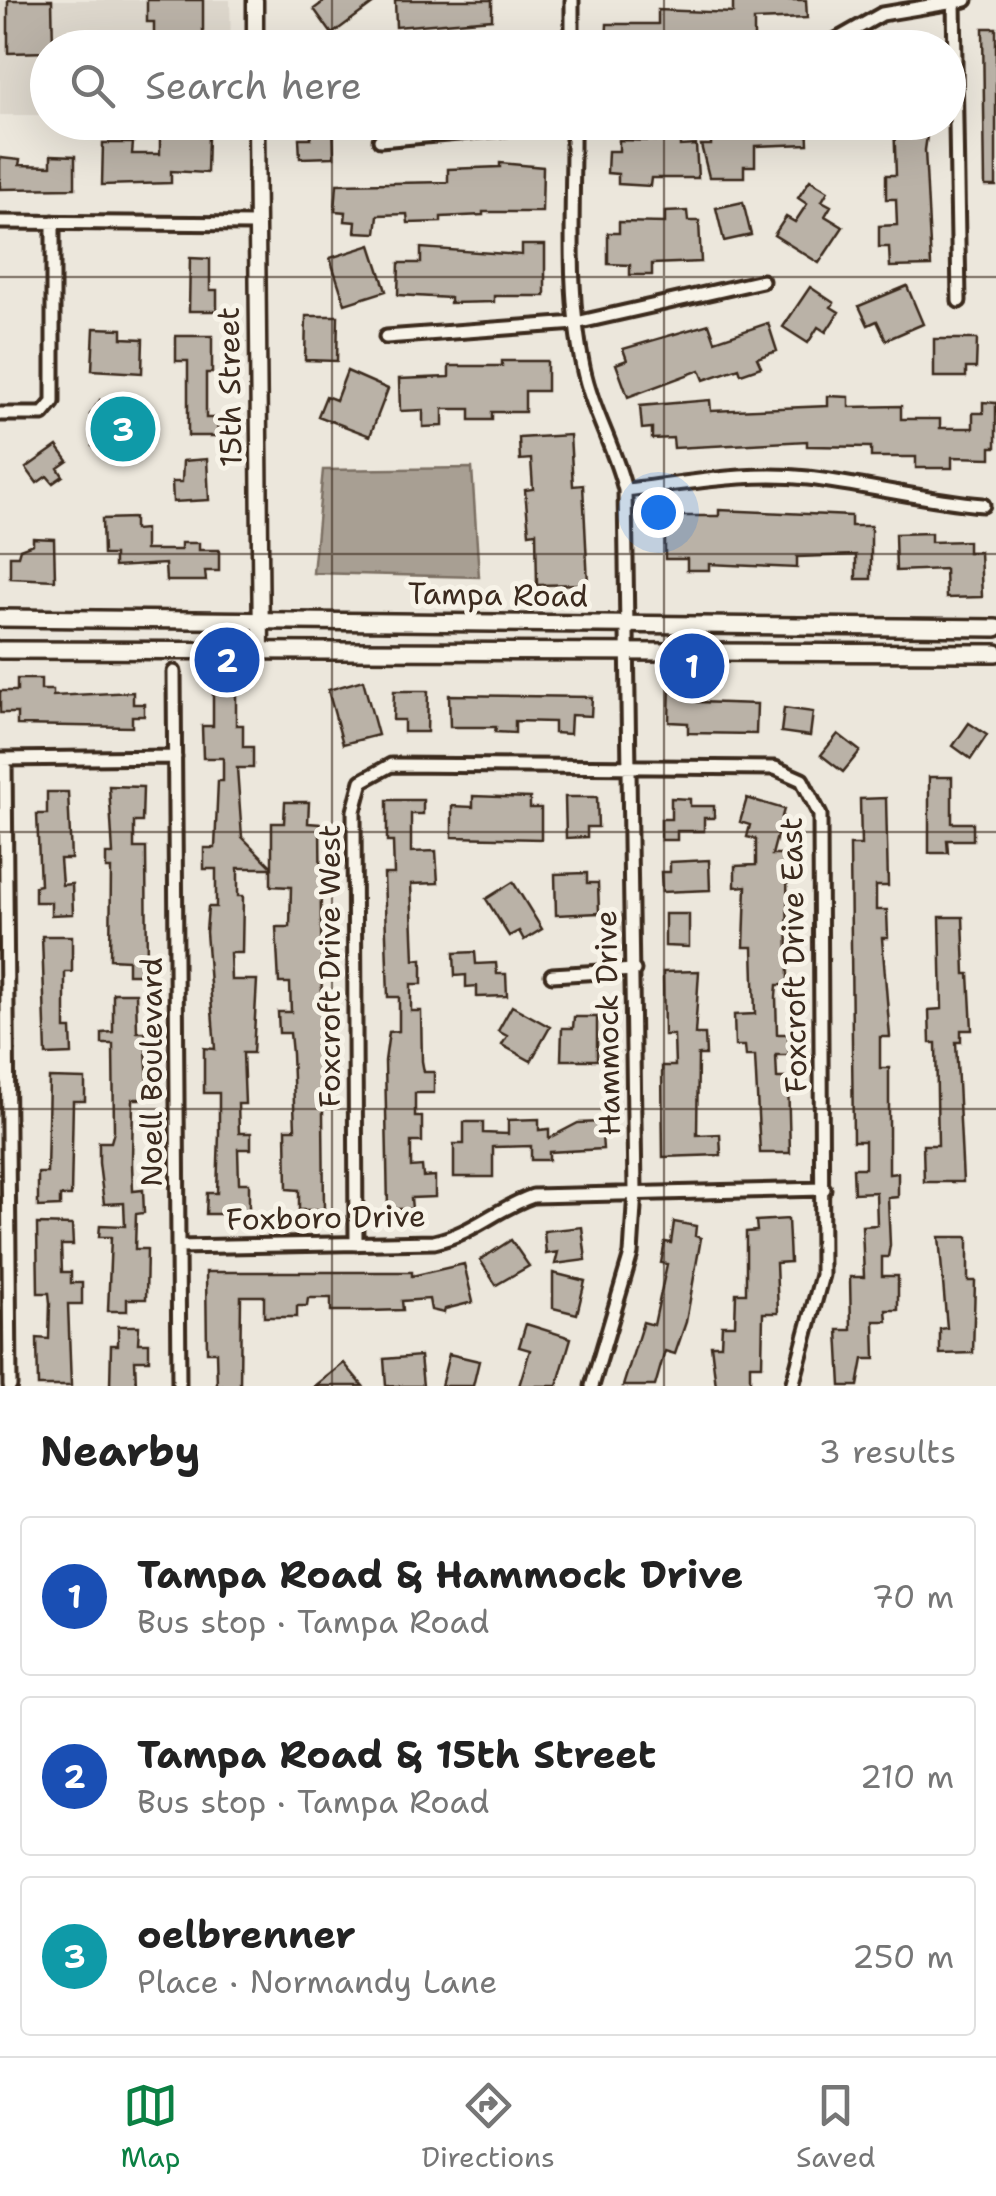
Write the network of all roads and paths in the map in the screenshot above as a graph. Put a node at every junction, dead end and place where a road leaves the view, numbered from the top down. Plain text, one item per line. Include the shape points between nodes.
1 (255, 0) edge
2 (572, 0) edge
3 (960, 1) edge
4 (256, 30) edge
5 (572, 30) edge
6 (854, 30) edge
7 (960, 30) edge
8 (256, 140) edge
9 (576, 140) edge
10 (960, 140) edge
11 (0, 222) edge
12 (53, 222) junction
13 (256, 224) junction
14 (762, 280) dead end
15 (959, 300) dead end
16 (576, 323) junction
17 (386, 338) dead end
18 (0, 414) edge
19 (625, 490) junction
20 (983, 505) dead end
21 (0, 618) edge
22 (260, 618) junction
23 (626, 625) junction
24 (996, 628) edge
25 (0, 650) edge
26 (261, 650) junction
27 (996, 653) edge
28 (626, 654) junction
29 (174, 672) dead end
30 (176, 757) junction
31 (3, 759) edge
32 (629, 764) junction
33 (634, 970) junction
34 (552, 975) dead end
35 (824, 1189) junction
36 (635, 1191) junction
37 (356, 1244) junction
38 (178, 1247) junction
39 (10, 1386) edge
40 (179, 1386) edge
41 (592, 1386) edge
42 (792, 1386) edge

1 - 4 street
2 - 5 street
3 - 6 street via 882,14
3 - 7 street
8 - 13 street, 15th Street
9 - 16 street, Hammock Drive
10 - 15 street
11 - 12 street
12 - 13 street
12 - 18 street via 54,402 44,414
13 - 22 street, 15th Street
14 - 16 street
16 - 17 street
16 - 19 street, Hammock Drive via 596,414
19 - 20 street via 764,476
19 - 23 street, Hammock Drive
21 - 22 main road, Tampa Road
22 - 23 main road, Tampa Road
22 - 26 street, 15th Street
23 - 24 main road, Tampa Road
23 - 28 street, Hammock Drive
25 - 26 main road, Tampa Road
26 - 28 main road, Tampa Road
27 - 28 main road, Tampa Road
28 - 32 street, Hammock Drive
29 - 30 street, Noell Boulevard
30 - 31 street
30 - 38 street, Noell Boulevard
31 - 39 street
32 - 33 street, Hammock Drive
32 - 35 street, Foxcroft Drive East via 775,768 802,780 816,800
32 - 37 street, Foxcroft Drive West via 391,765 362,781 354,811
33 - 34 street
33 - 36 street, Hammock Drive
35 - 36 street, Foxboro Drive
35 - 42 street via 822,1274
36 - 37 street, Foxboro Drive via 533,1196 460,1237
36 - 41 street, Hammock Drive via 631,1254
37 - 38 street, Foxboro Drive
38 - 40 street, Noell Boulevard

